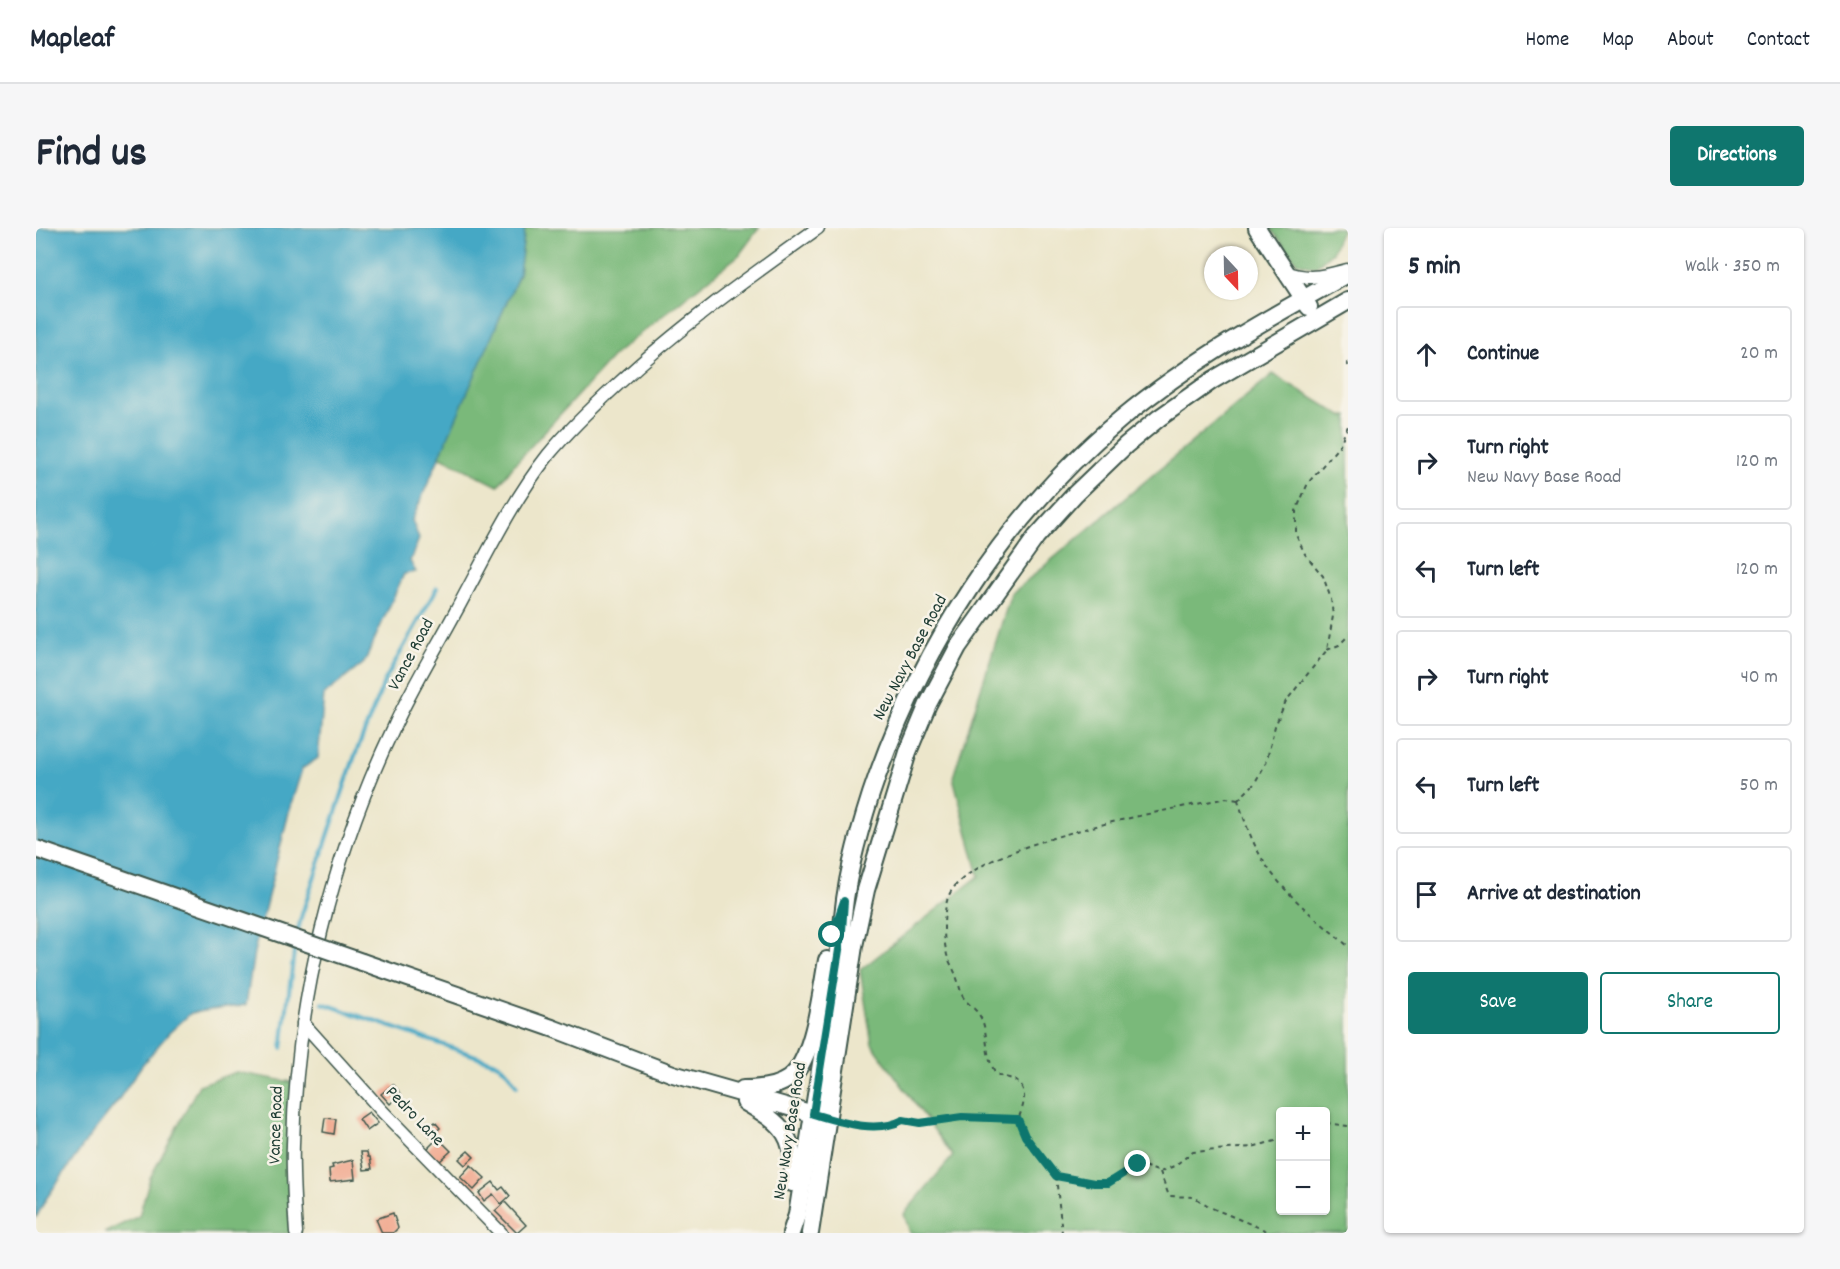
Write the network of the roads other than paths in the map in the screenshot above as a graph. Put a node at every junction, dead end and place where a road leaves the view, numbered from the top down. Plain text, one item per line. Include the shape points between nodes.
1 (818, 228) edge
2 (1257, 228) edge
3 (1348, 269) edge
4 (1285, 272) junction
5 (1348, 274) edge
6 (1304, 299) junction
7 (1348, 301) edge
8 (1317, 318) junction
9 (36, 849) edge
10 (844, 901) junction
11 (303, 1023) junction
12 (724, 1089) junction
13 (821, 1116) junction
14 (296, 1233) edge
15 (501, 1233) edge
16 (790, 1233) edge
17 (810, 1233) edge

1 - 11 street, Vance Road via 714,302 651,353 549,454 522,494 393,728 365,793 314,960
2 - 4 main road
3 - 4 street via 1302,278
4 - 6 main road
5 - 6 main road, New Navy Base Road
6 - 8 main road
6 - 10 main road, New Navy Base Road via 1181,373 1122,418 1063,474 1016,527 974,583 901,714 863,819
7 - 8 main road, New Navy Base Road
8 - 13 main road, New Navy Base Road via 1213,380 1126,445 1036,537 978,615 928,704 908,752 866,891
9 - 12 main road, bridge
10 - 12 main road via 832,935 804,1063 790,1079 763,1089
10 - 13 main road, New Navy Base Road
11 - 14 street, Vance Road via 293,1145
11 - 15 street, Pedro Lane
12 - 13 main road
12 - 16 main road via 783,1128 791,1145 794,1165
13 - 16 main road, New Navy Base Road
13 - 17 main road, New Navy Base Road

